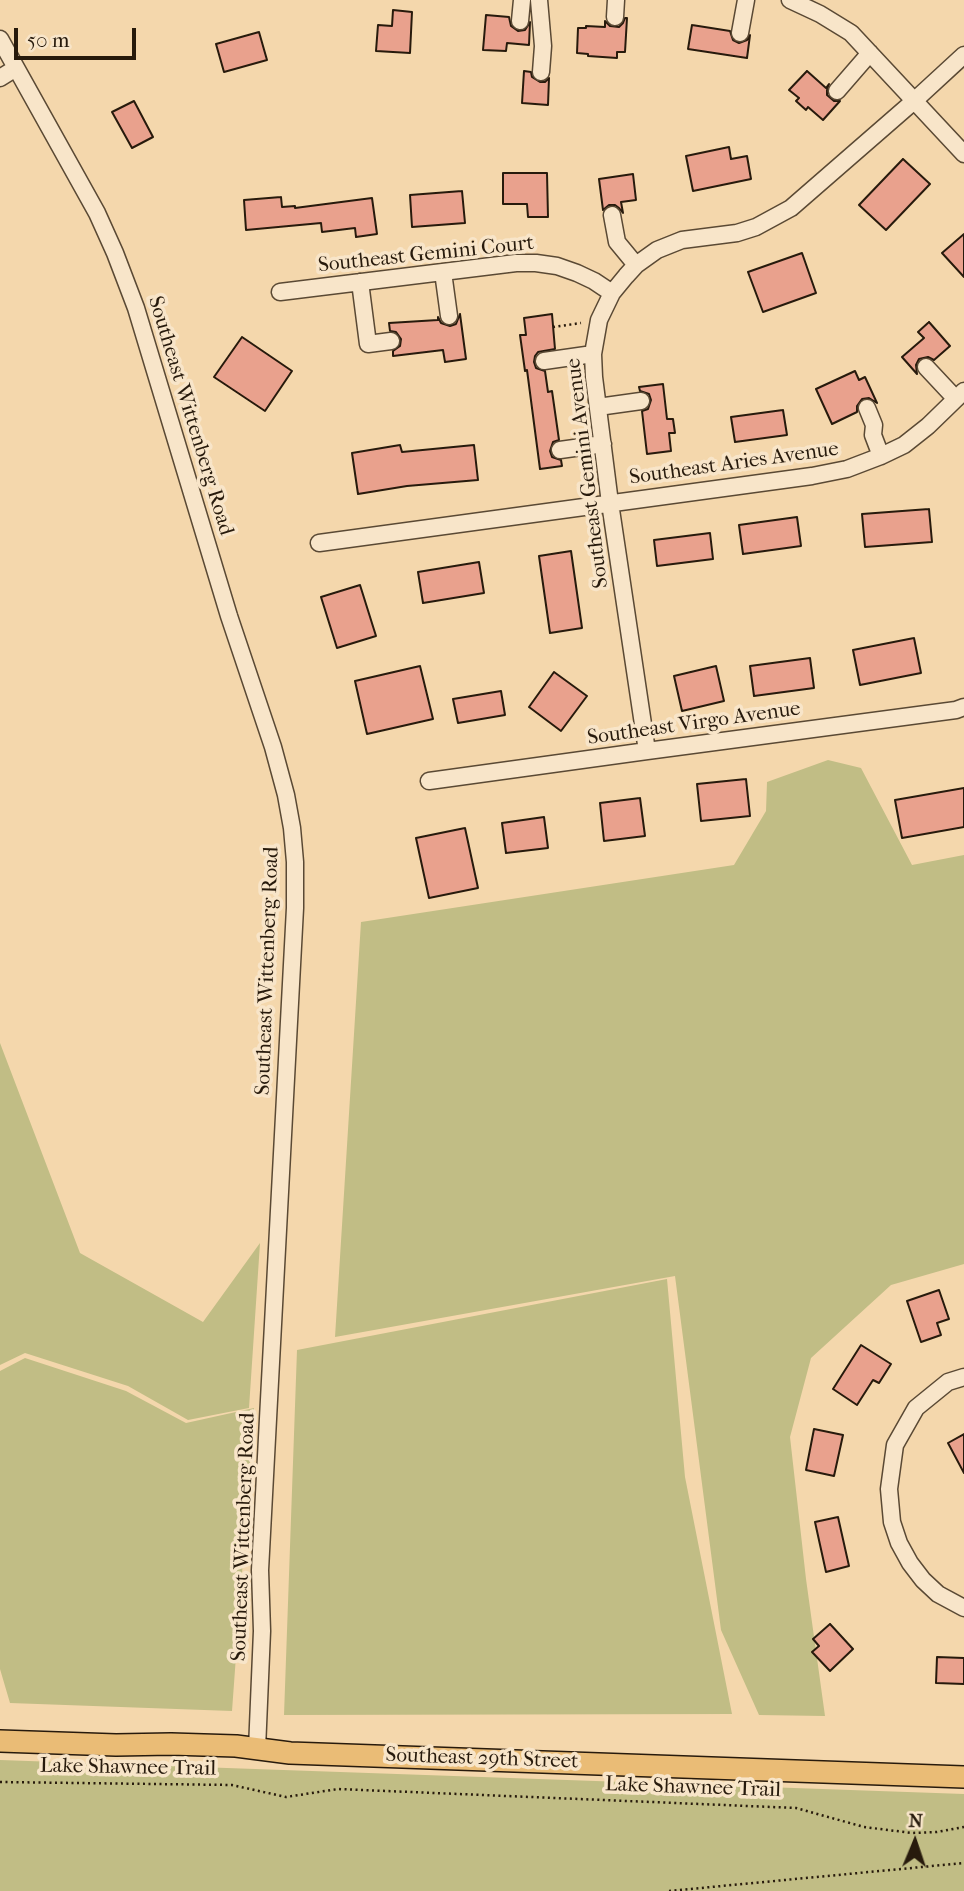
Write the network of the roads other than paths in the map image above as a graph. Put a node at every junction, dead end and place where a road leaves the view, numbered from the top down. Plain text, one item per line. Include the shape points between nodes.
1 (522, 0) edge
2 (539, 0) edge
3 (616, 0) edge
4 (746, 0) edge
5 (790, 0) edge
6 (615, 17) dead end
7 (520, 21) dead end
8 (740, 33) dead end
9 (0, 39) edge
10 (870, 53) junction
11 (964, 54) edge
12 (16, 68) junction
13 (541, 72) dead end
14 (0, 78) edge
15 (837, 91) dead end
16 (914, 101) junction
17 (964, 154) edge
18 (612, 215) dead end
19 (636, 265) junction
20 (443, 272) junction
21 (360, 282) junction
22 (280, 292) dead end
23 (612, 293) junction
24 (449, 316) dead end
25 (391, 341) dead end
26 (593, 354) junction
27 (544, 361) dead end
28 (926, 367) dead end
29 (960, 395) edge
30 (641, 401) dead end
31 (598, 407) junction
32 (867, 408) dead end
33 (603, 444) junction
34 (560, 450) dead end
35 (881, 456) junction
36 (610, 503) junction
37 (319, 543) dead end
38 (964, 707) edge
39 (647, 751) junction
40 (429, 782) dead end
41 (964, 1377) edge
42 (964, 1608) edge
43 (0, 1741) edge
44 (257, 1749) junction
45 (964, 1777) edge

1 - 7 street
2 - 13 street
3 - 6 street
4 - 8 street
5 - 10 street via 851,33
9 - 12 street, Southeast Wittenberg Road
10 - 15 street
10 - 16 street
11 - 16 street, Southeast Gemini Avenue
12 - 14 street
12 - 44 street, Southeast Wittenberg Road via 97,213 136,308 273,747 292,828 295,908 260,1570
16 - 17 street
16 - 19 street, Southeast Gemini Avenue via 775,219 737,233 681,240
18 - 19 street via 617,242
19 - 23 street, Southeast Gemini Avenue
20 - 21 street, Southeast Gemini Court
20 - 23 street, Southeast Gemini Court via 536,263 577,273
20 - 24 street
21 - 22 street, Southeast Gemini Court
21 - 25 street via 368,344
23 - 26 street, Southeast Gemini Avenue via 599,320
26 - 27 street
26 - 31 street, Southeast Gemini Avenue
28 - 29 street
29 - 35 street, Southeast Aries Avenue via 904,445
30 - 31 street
31 - 33 street, Southeast Gemini Avenue
32 - 35 street
33 - 34 street
33 - 36 street, Southeast Gemini Avenue
35 - 36 street, Southeast Aries Avenue via 812,476
36 - 37 street, Southeast Aries Avenue
36 - 39 street, Southeast Gemini Avenue
38 - 39 street, Southeast Virgo Avenue
39 - 40 street, Southeast Virgo Avenue
41 - 42 street via 948,1382 916,1408 895,1445 889,1489 892,1522 910,1563 938,1594
43 - 44 main road, Southeast 29th Street
44 - 45 main road, Southeast 29th Street

